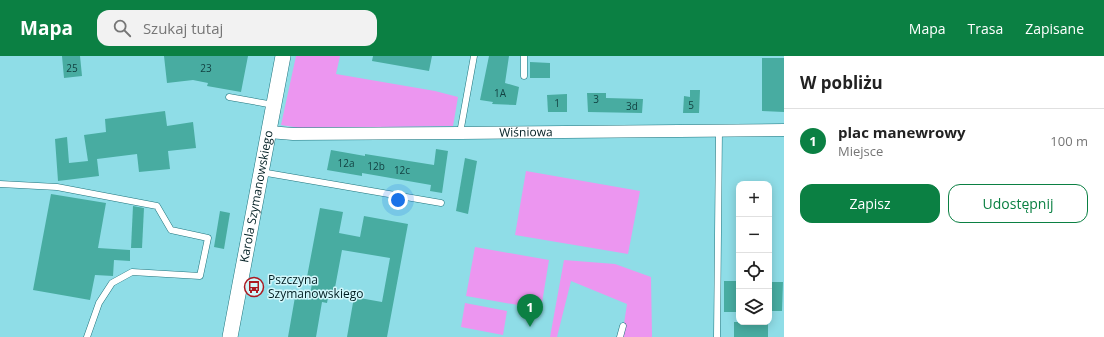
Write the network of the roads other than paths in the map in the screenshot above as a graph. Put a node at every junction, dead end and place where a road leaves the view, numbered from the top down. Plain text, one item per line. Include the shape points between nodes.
1 (283, 56) edge
2 (474, 56) edge
3 (524, 56) edge
4 (524, 76) dead end
5 (229, 98) dead end
6 (274, 105) junction
7 (719, 130) junction
8 (784, 130) edge
9 (269, 132) junction
10 (460, 133) junction
11 (261, 172) junction
12 (0, 184) edge
13 (441, 203) dead end
14 (623, 326) dead end
15 (87, 337) edge
16 (230, 337) edge
17 (620, 337) edge
18 (717, 337) edge

1 - 6 street, Karola Szymanowskiego
2 - 10 lane
3 - 4 lane
5 - 6 lane
6 - 9 street, Karola Szymanowskiego
7 - 8 street, Wiśniowa
7 - 10 street, Wiśniowa
7 - 18 lane
9 - 10 street, Wiśniowa
9 - 11 street, Karola Szymanowskiego
11 - 13 lane
11 - 16 street, Karola Szymanowskiego
12 - 15 lane via 57,187 157,206 171,230 208,238 200,276 132,272 112,283 99,304
14 - 17 lane

